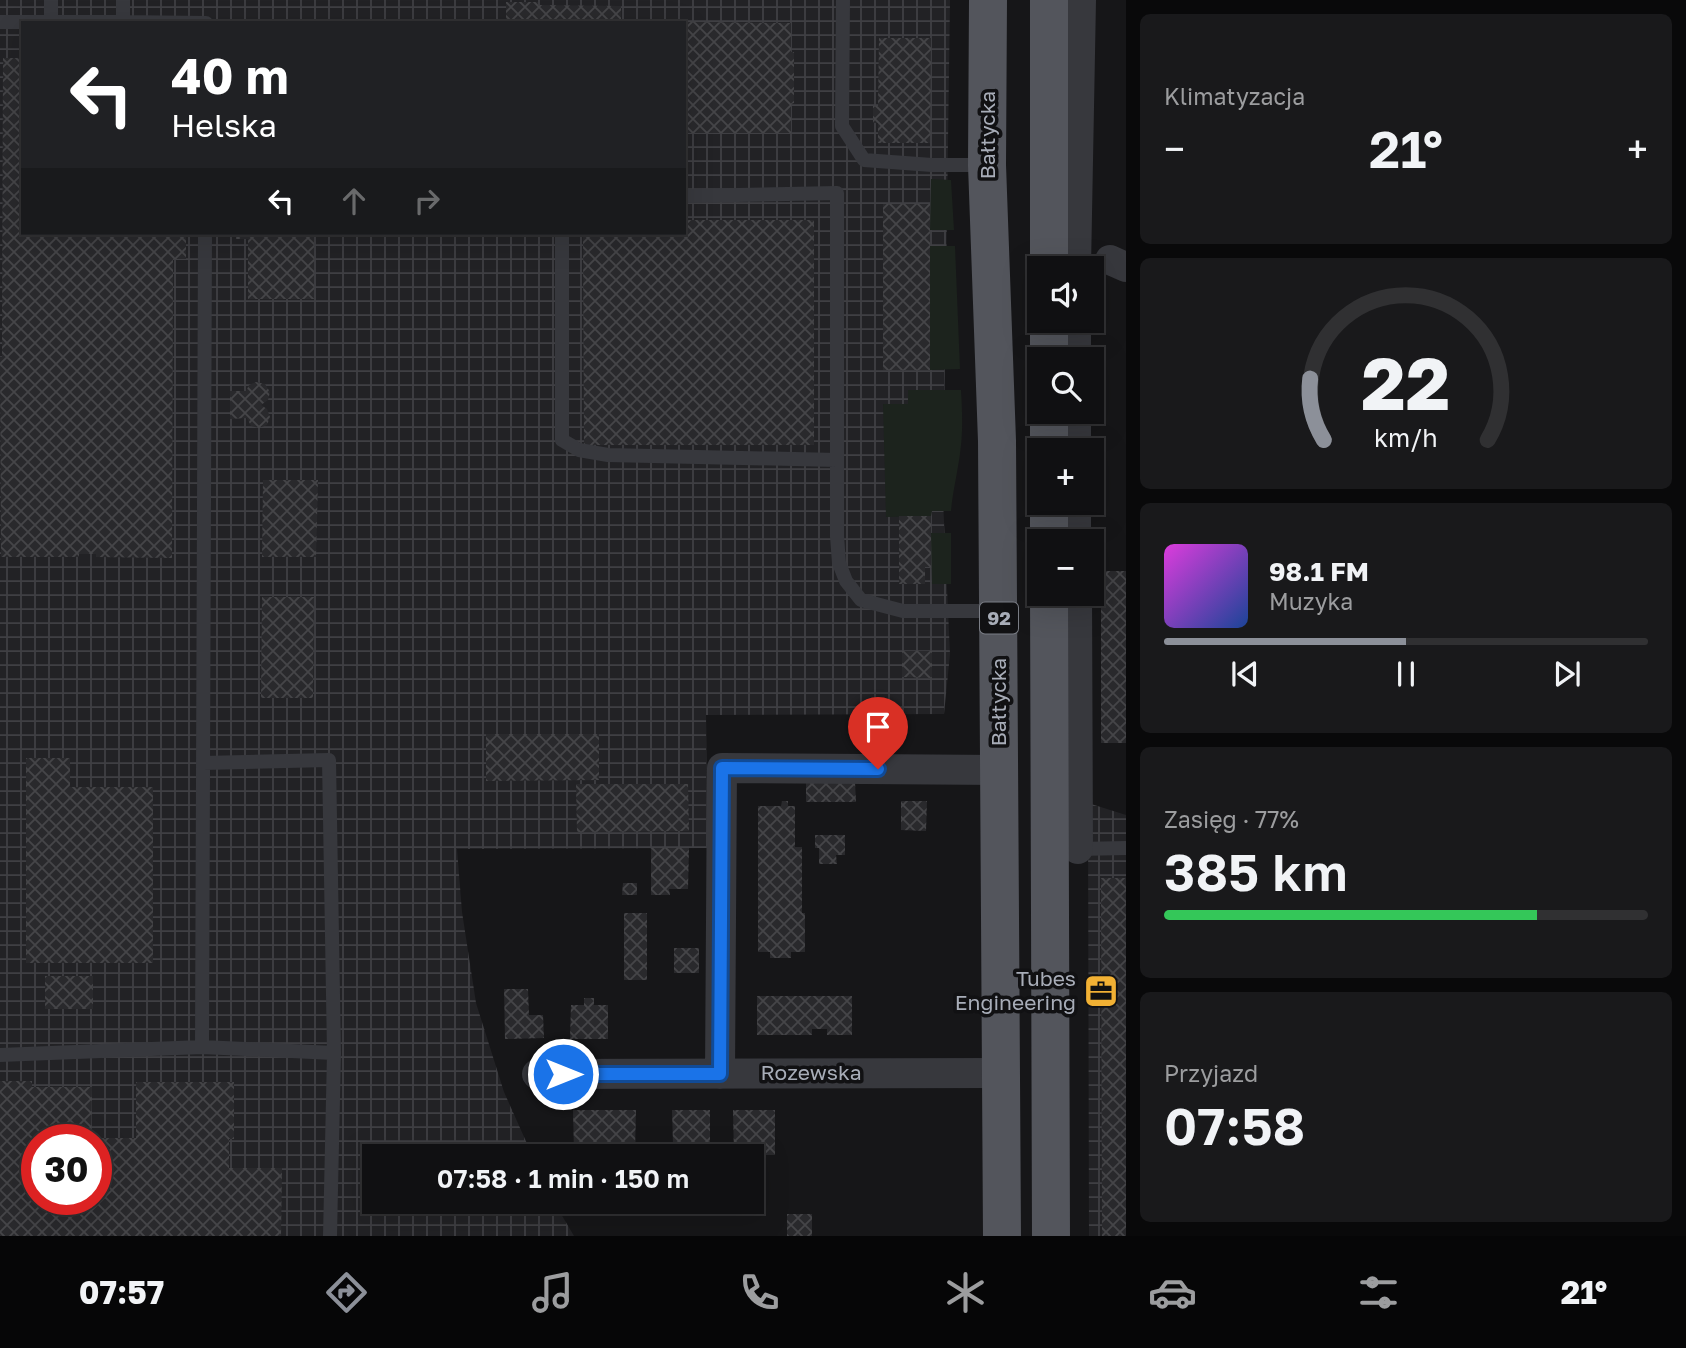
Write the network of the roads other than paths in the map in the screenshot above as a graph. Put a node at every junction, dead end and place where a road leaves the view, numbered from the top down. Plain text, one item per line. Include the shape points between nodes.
1 (51, 0) edge
2 (123, 0) edge
3 (843, 0) edge
4 (988, 0) edge
5 (1081, 0) edge
6 (1045, 16) edge
7 (51, 21) edge
8 (123, 21) edge
9 (0, 22) edge
10 (21, 22) edge
11 (987, 165) junction
12 (686, 195) edge
13 (205, 235) edge
14 (562, 235) edge
15 (1049, 256) edge
16 (1076, 256) edge
17 (837, 460) junction
18 (1049, 606) edge
19 (1077, 606) edge
20 (999, 611) junction
21 (203, 763) junction
22 (1000, 770) junction
23 (1126, 848) edge
24 (1078, 849) joint
25 (202, 1047) junction
26 (334, 1053) junction
27 (0, 1055) edge
28 (1001, 1073) junction
29 (537, 1074) dead end
30 (720, 1074) junction
31 (330, 1236) edge
32 (1002, 1236) edge
33 (1051, 1236) edge

1 - 7 lane
2 - 8 lane
3 - 11 lane via 842,126 864,160
4 - 11 main road, Bałtycka / 92
5 - 16 street
6 - 15 main road
9 - 10 lane
11 - 20 main road, Bałtycka / 92
12 - 17 lane via 837,193
13 - 21 lane
14 - 17 lane via 562,440 579,450 608,455
17 - 20 lane via 839,563 861,600 903,611
18 - 33 main road, 92
19 - 24 street
20 - 22 main road, Bałtycka / 92
21 - 25 lane
21 - 26 lane via 329,760
22 - 28 main road, Bałtycka / 92
22 - 30 street via 722,768
23 - 24 lane
25 - 26 lane
25 - 27 lane
26 - 31 lane
28 - 30 street, Rozewska
28 - 32 main road, Bałtycka / 92
29 - 30 street, Rozewska

